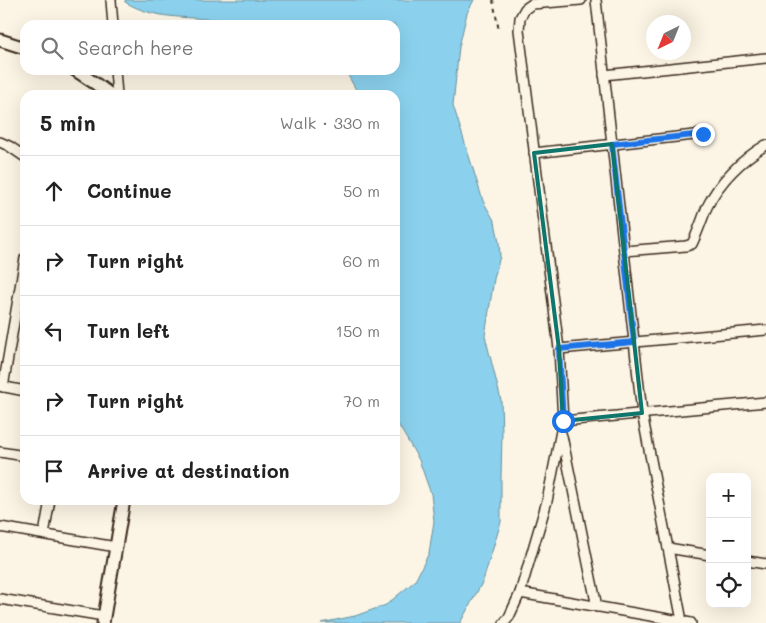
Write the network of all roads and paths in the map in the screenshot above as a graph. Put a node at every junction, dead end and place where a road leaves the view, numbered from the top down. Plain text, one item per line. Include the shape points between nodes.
1 (111, 0) edge
2 (493, 0) edge
3 (580, 0) edge
4 (596, 0) edge
5 (113, 20) edge
6 (499, 31) dead end
7 (0, 40) edge
8 (20, 46) edge
9 (766, 58) edge
10 (82, 75) edge
11 (116, 75) edge
12 (604, 75) junction
13 (104, 90) edge
14 (117, 90) edge
15 (703, 134) dead end
16 (0, 142) edge
17 (612, 144) junction
18 (766, 145) edge
19 (534, 153) junction
20 (20, 154) edge
21 (624, 251) junction
22 (20, 286) edge
23 (766, 330) edge
24 (634, 342) junction
25 (559, 349) junction
26 (2, 387) edge
27 (20, 390) edge
28 (766, 402) edge
29 (642, 413) junction
30 (563, 421) junction
31 (561, 430) junction
32 (0, 452) edge
33 (20, 455) edge
34 (49, 505) edge
35 (123, 505) edge
36 (0, 527) edge
37 (44, 534) junction
38 (116, 547) junction
39 (668, 548) junction
40 (706, 554) edge
41 (751, 562) edge
42 (766, 564) edge
43 (520, 593) junction
44 (0, 599) edge
45 (597, 607) junction
46 (104, 620) edge
47 (682, 621) junction
48 (504, 623) edge
49 (691, 623) edge

1 - 5 street
2 - 6 path
3 - 19 street via 532,4 520,18
4 - 12 street
7 - 8 street
9 - 12 street
10 - 13 street
11 - 14 street
12 - 17 street
15 - 17 street
16 - 20 street
17 - 19 street
17 - 21 street
18 - 21 street via 748,157 720,186 692,244
19 - 25 street
21 - 24 street
22 - 26 street
23 - 24 street
24 - 25 street
24 - 29 street
25 - 30 street
26 - 27 street
28 - 29 street
29 - 30 street
29 - 39 street
30 - 31 street
31 - 43 street via 546,501
31 - 45 street
32 - 33 street
34 - 37 street
35 - 38 street
36 - 37 street
37 - 38 street
38 - 46 street
39 - 40 street
39 - 47 street
41 - 42 street
43 - 45 street
43 - 48 street
44 - 46 street
45 - 47 street
47 - 49 street

